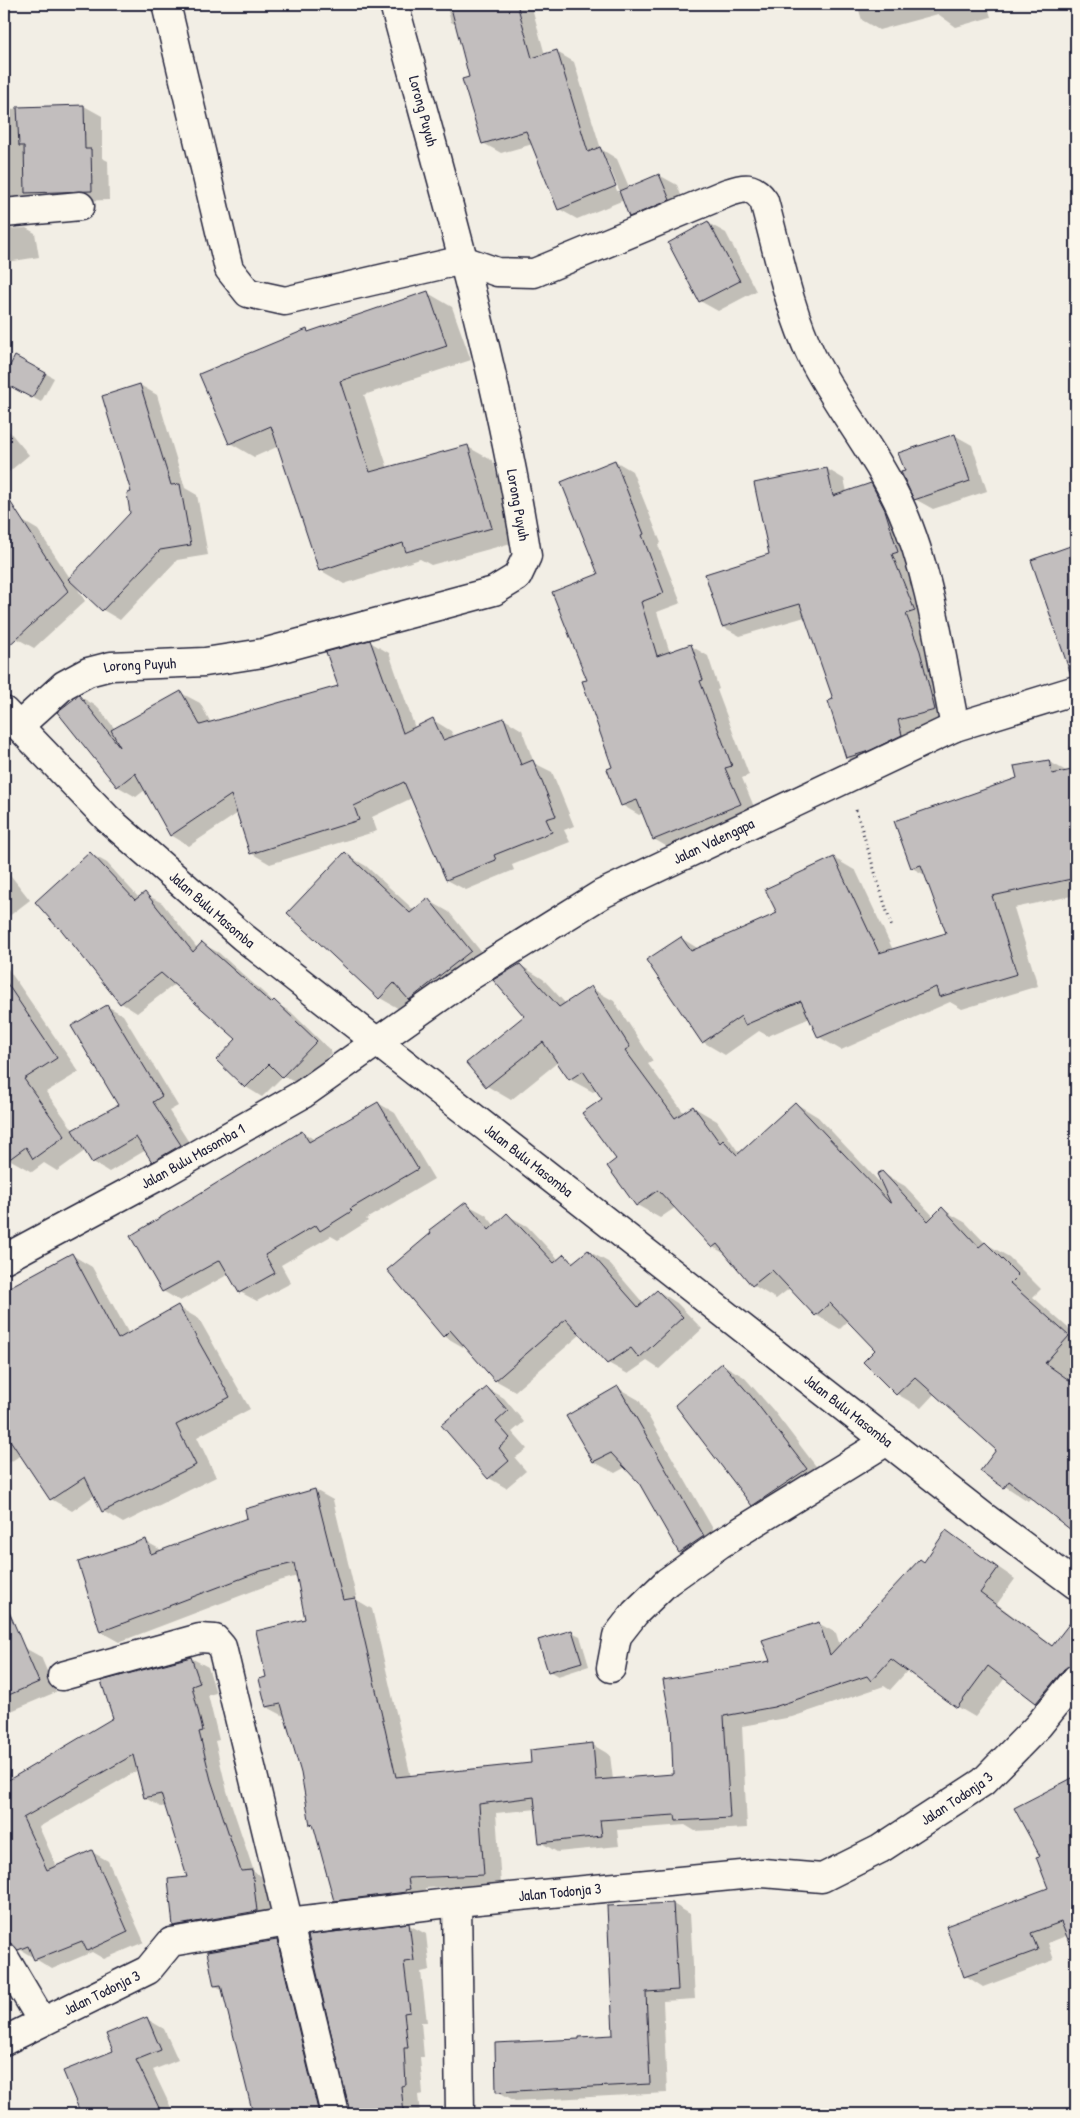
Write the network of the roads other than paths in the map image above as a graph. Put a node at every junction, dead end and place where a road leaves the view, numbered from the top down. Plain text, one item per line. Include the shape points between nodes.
1 (166, 4) edge
2 (394, 4) edge
3 (80, 206) dead end
4 (4, 213) edge
5 (463, 260) junction
6 (1076, 690) edge
7 (11, 719) edge
8 (955, 727) junction
9 (375, 1042) junction
10 (4, 1259) edge
11 (887, 1441) junction
12 (1076, 1585) edge
13 (611, 1668) dead end
14 (62, 1676) dead end
15 (1076, 1679) edge
16 (457, 1902) junction
17 (288, 1922) junction
18 (4, 1957) edge
19 (42, 2021) junction
20 (4, 2041) edge
21 (335, 2114) edge
22 (460, 2114) edge

1 - 5 street via 230,269 248,293 285,301
2 - 5 street, Lorong Puyuh
3 - 4 street
5 - 7 street, Lorong Puyuh via 520,512 527,556 517,577 494,591 263,653 204,662 110,666 88,672
5 - 8 street via 497,272 534,273 736,190 745,187 757,192 764,202 800,328 812,356 832,393 870,448 902,510 924,576
6 - 8 street, Jalan Valengapa
7 - 9 street, Jalan Bulu Masomba via 145,852 242,938
8 - 9 street, Jalan Valengapa via 602,894 470,976
9 - 10 street, Jalan Bulu Masomba 1 via 303,1094
9 - 11 street, Jalan Bulu Masomba
11 - 12 street, Jalan Bulu Masomba
11 - 13 street via 720,1544 667,1582 617,1636
14 - 17 street via 200,1638 215,1639 222,1647
15 - 16 street, Jalan Todonja 3 via 1038,1726 983,1782 880,1849 822,1878 763,1873
16 - 17 street, Jalan Todonja 3
16 - 22 street
17 - 19 street, Jalan Todonja 3 via 171,1942 148,1970
17 - 21 street
18 - 19 street
19 - 20 street, Jalan Todonja 3

